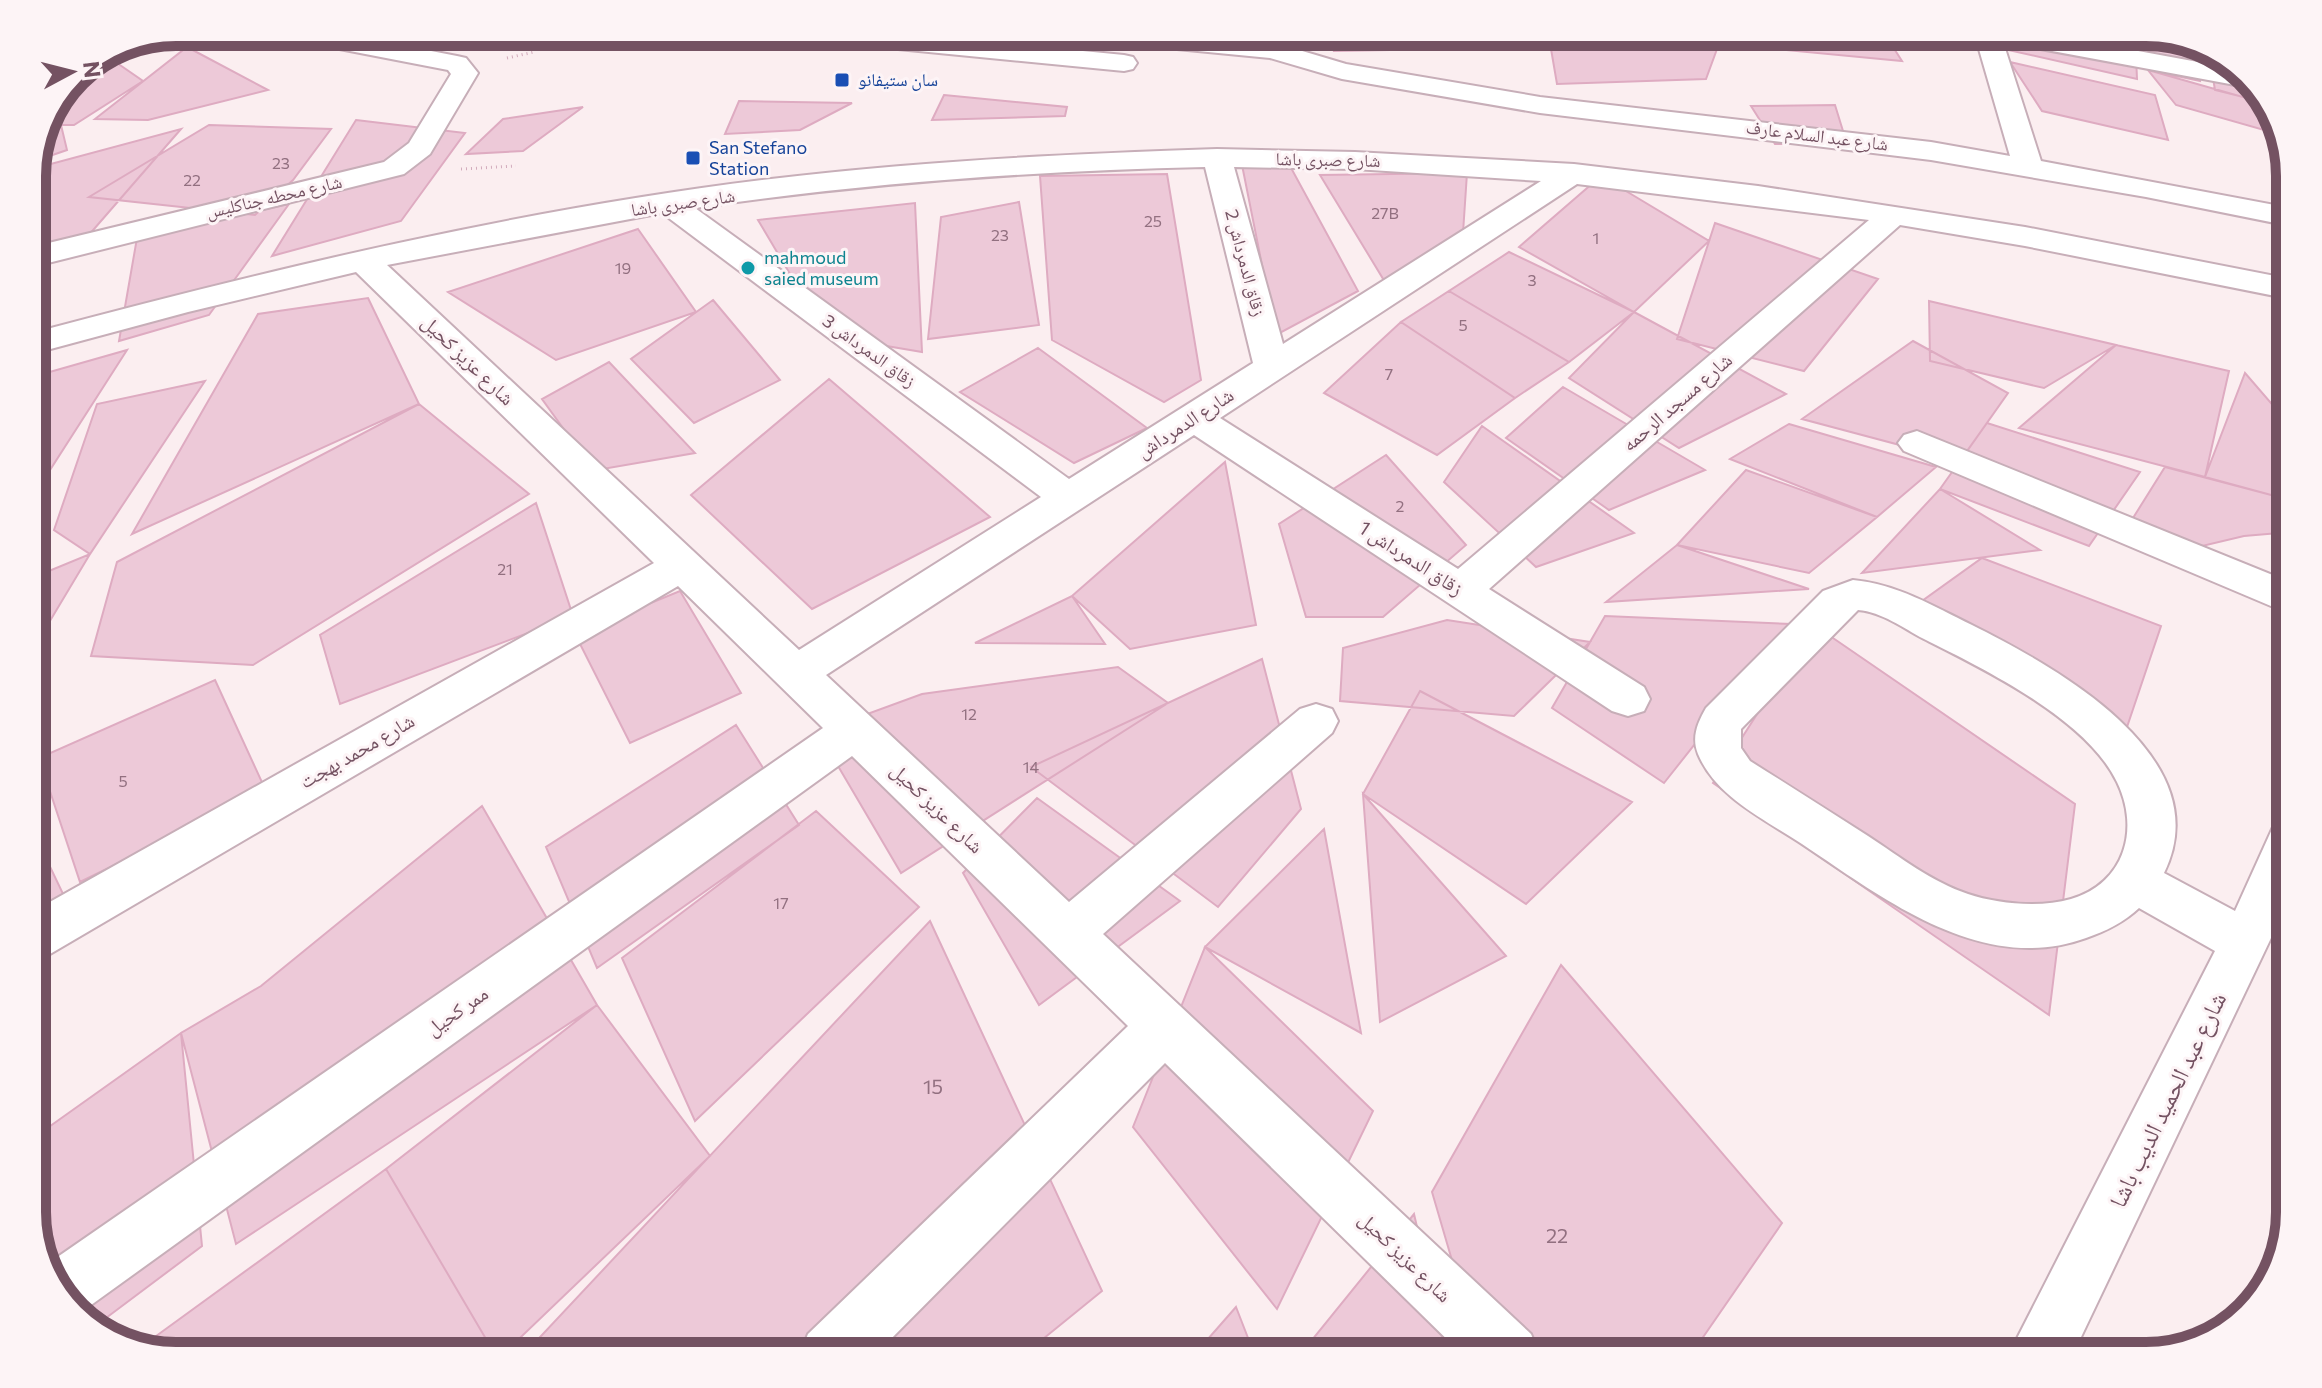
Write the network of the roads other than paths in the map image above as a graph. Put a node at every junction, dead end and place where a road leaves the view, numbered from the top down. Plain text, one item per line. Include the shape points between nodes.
1 (365, 46) edge
2 (954, 46) edge
3 (1238, 46) edge
4 (1313, 46) edge
5 (1994, 46) edge
6 (2066, 46) edge
7 (1155, 65) dead end
8 (1307, 65) junction
9 (1245, 73) dead end
10 (2228, 76) edge
11 (1217, 158) junction
12 (2028, 166) junction
13 (1574, 173) junction
14 (669, 204) junction
15 (2276, 214) edge
16 (1893, 215) junction
17 (46, 254) edge
18 (364, 261) junction
19 (2276, 286) edge
20 (46, 340) edge
21 (1272, 368) junction
22 (1194, 418) junction
23 (1917, 443) dead end
24 (1069, 498) junction
25 (682, 565) junction
26 (1461, 590) junction
27 (2276, 593) edge
28 (795, 674) junction
29 (1628, 699) dead end
30 (1316, 721) dead end
31 (855, 730) junction
32 (2276, 873) edge
33 (2134, 881) junction
34 (46, 930) edge
35 (1068, 933) junction
36 (2246, 942) junction
37 (1164, 1027) junction
38 (69, 1285) edge
39 (844, 1342) edge
40 (1494, 1342) edge
41 (2046, 1342) edge

1 - 17 street, شارع محطه جناكليس via 463,68 420,148 394,168
2 - 7 street
3 - 8 street, شارع عبد السلام عارف
4 - 8 street
5 - 12 street
6 - 10 street
8 - 9 street, شارع عبد السلام عارف
8 - 12 street, شارع عبد السلام عارف via 1540,105 1837,138
11 - 13 street, شارع صبرى باشا via 1394,161
11 - 14 street, شارع صبرى باشا via 1040,163 862,177
11 - 21 street, زقاق الدمرداش 2
12 - 15 street, شارع عبد السلام عارف
13 - 16 street
13 - 21 street, شارع الدمرداش
14 - 18 street, شارع صبرى باشا
14 - 24 street, زقاق الدمرداش 3
16 - 19 street
16 - 26 street, شارع مسجد الرحمه
18 - 20 street, شارع صبرى باشا
18 - 25 street, شارع عزيز كحيل
21 - 22 street, شارع الدمرداش
22 - 24 street, شارع الدمرداش
22 - 26 street, زقاق الدمرداش 1
23 - 27 street
24 - 28 street, شارع الدمرداش
25 - 28 street, شارع عزيز كحيل
25 - 34 street, شارع محمد بهجت
26 - 29 street, زقاق الدمرداش 1
28 - 31 street, شارع عزيز كحيل
30 - 35 street
31 - 35 street, شارع عزيز كحيل
31 - 38 street, ممر كحيل
32 - 36 street, شارع عبد الحميد الديب باشا
33 - 33 street via 2151,849 2150,805 2128,760 2091,719 2042,685 1876,597 1853,595 1838,602 1722,720 1715,736 1719,755 1734,774 1910,890 1961,913 2014,925 2063,923 2102,909
33 - 36 street
35 - 37 street, شارع عزيز كحيل
36 - 41 street, شارع عبد الحميد الديب باشا
37 - 39 street
37 - 40 street, شارع عزيز كحيل

